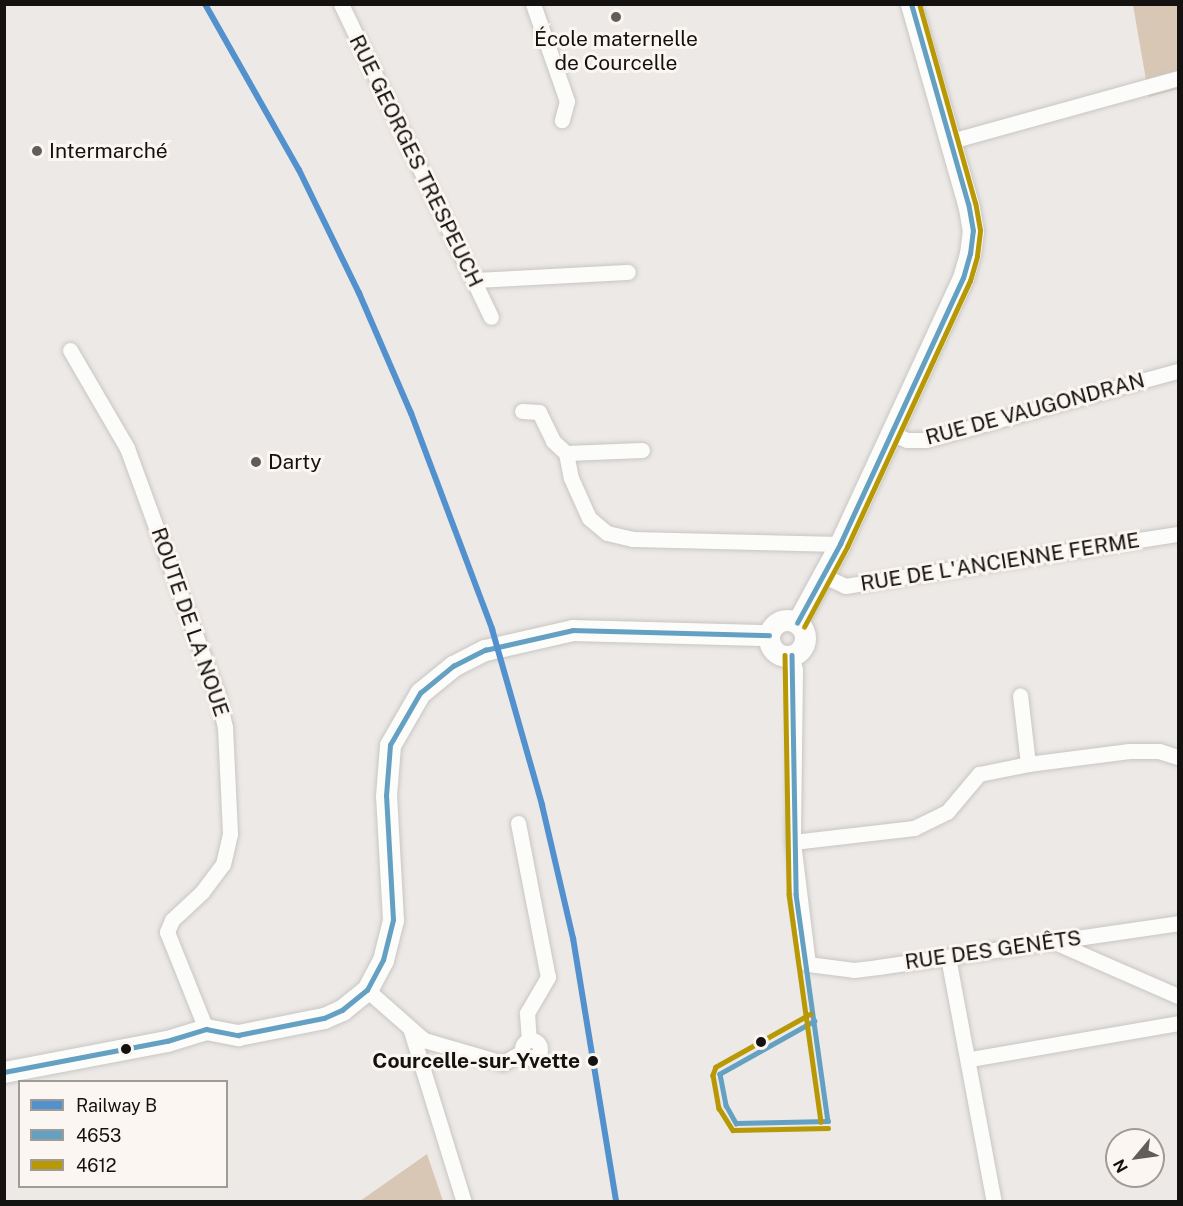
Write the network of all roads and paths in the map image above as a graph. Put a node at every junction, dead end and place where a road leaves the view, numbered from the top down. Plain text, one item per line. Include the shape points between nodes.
1 (340, 4) edge
2 (533, 4) edge
3 (911, 4) edge
4 (1179, 78) edge
5 (562, 120) dead end
6 (951, 141) junction
7 (628, 272) dead end
8 (474, 280) junction
9 (491, 316) dead end
10 (70, 350) dead end
11 (1179, 371) edge
12 (522, 411) dead end
13 (891, 433) junction
14 (642, 450) dead end
15 (566, 453) junction
16 (1179, 534) edge
17 (840, 544) junction
18 (824, 576) junction
19 (797, 623) junction
20 (769, 635) junction
21 (792, 655) junction
22 (1020, 694) dead end
23 (1179, 757) edge
24 (1028, 764) junction
25 (518, 823) dead end
26 (793, 842) junction
27 (1179, 923) edge
28 (1051, 941) junction
29 (948, 957) junction
30 (368, 990) junction
31 (1179, 996) edge
32 (1179, 1023) edge
33 (206, 1029) junction
34 (411, 1032) junction
35 (970, 1059) junction
36 (4, 1072) edge
37 (465, 1202) edge
38 (994, 1202) edge

1 - 8 street, RUE GEORGES TRESPEUCH
2 - 5 street via 567,101
3 - 6 street
4 - 6 street
6 - 13 street via 973,231 970,254 963,278
7 - 8 street
8 - 9 street, RUE GEORGES TRESPEUCH
10 - 33 street, ROUTE DE LA NOUE via 127,448 218,697 225,727 230,834 223,864 172,920 167,932
11 - 13 street, RUE DE VAUGONDRAN via 925,440 907,440
12 - 15 street via 539,412 553,441
13 - 17 street
14 - 15 street
15 - 17 street via 571,478 589,518 607,533 633,539
16 - 18 street, RUE DE L'ANCIENNE FERME via 845,586
17 - 18 street
18 - 19 street
19 - 20 street via 782,621
19 - 21 street via 805,638 801,649
20 - 21 street via 775,651
20 - 30 street via 573,630 485,650 441,674 420,693 390,746 386,796 393,920 383,960
21 - 26 street
22 - 24 street
23 - 24 street via 1159,751 1129,751
24 - 26 street via 979,774 947,812 915,828
25 - 34 street via 548,977 527,1013 525,1046 503,1064 424,1040
26 - 29 street, RUE DES GENÊTS via 808,964 854,970
27 - 28 street, RUE DES GENÊTS
28 - 29 street, RUE DES GENÊTS
28 - 31 street
29 - 35 street
30 - 33 street via 324,1018 238,1035
30 - 34 street
32 - 35 street
33 - 36 street via 167,1041
34 - 37 street
35 - 38 street

